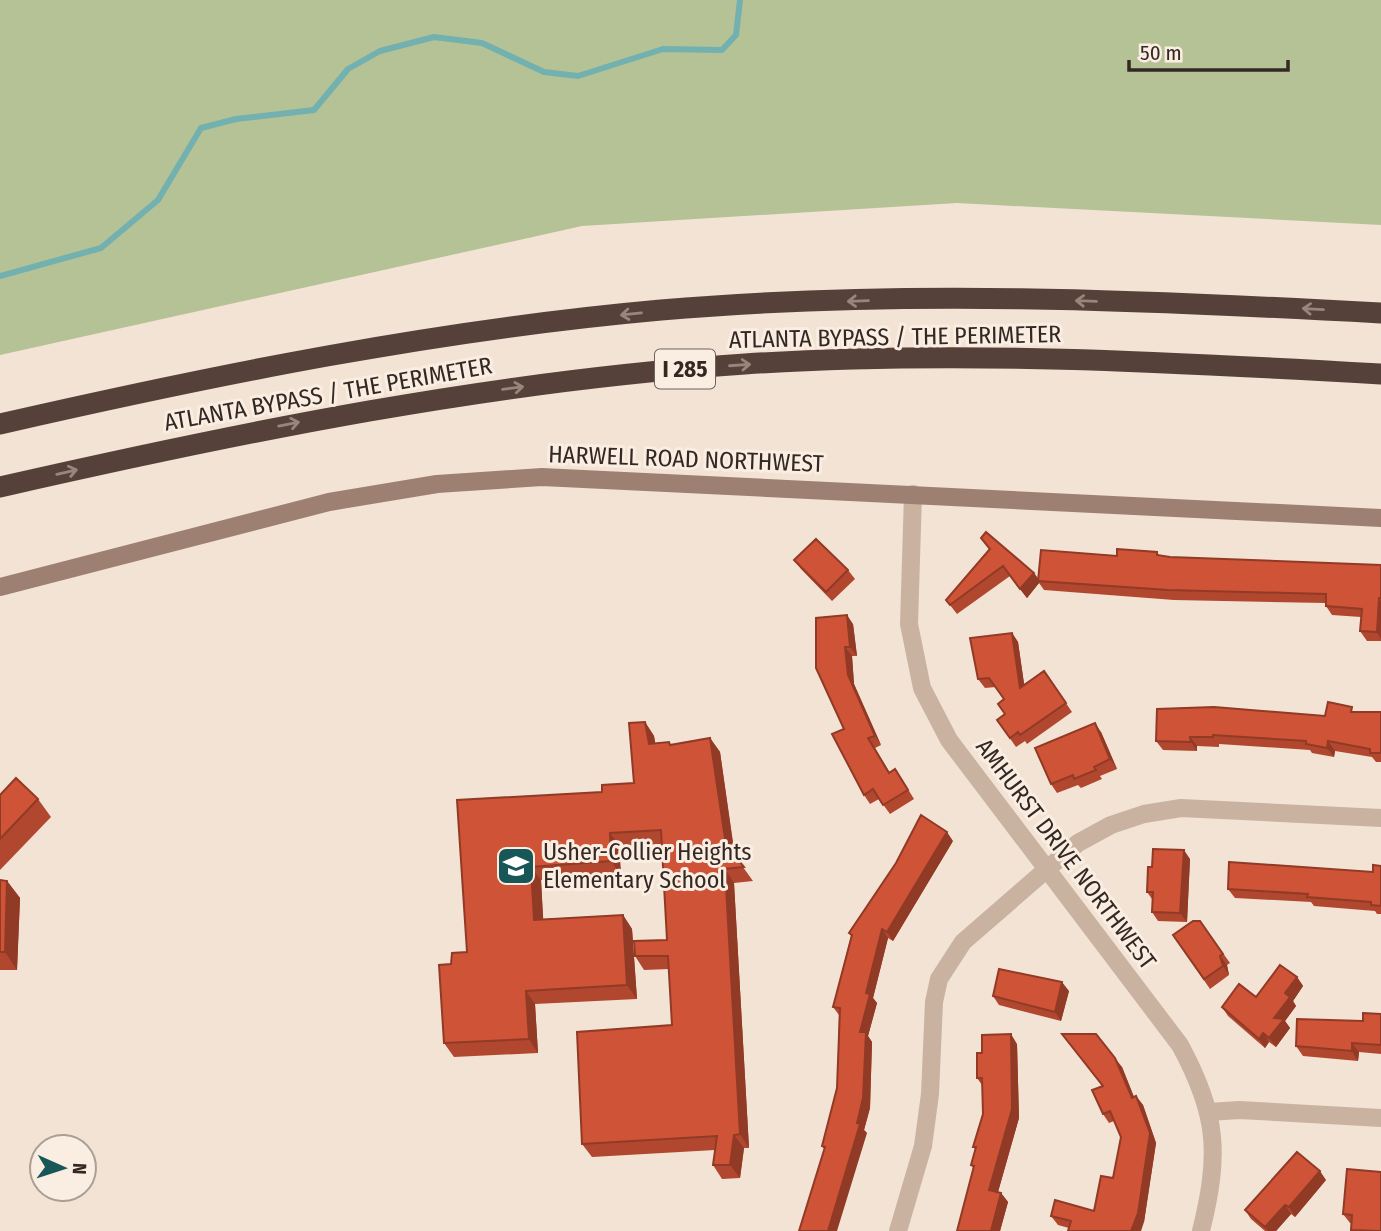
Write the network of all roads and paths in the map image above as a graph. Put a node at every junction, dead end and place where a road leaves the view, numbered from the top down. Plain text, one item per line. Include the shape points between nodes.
1 (1381, 313) edge
2 (1381, 374) edge
3 (0, 424) edge
4 (0, 487) edge
5 (913, 494) junction
6 (1381, 518) edge
7 (0, 587) edge
8 (1381, 818) edge
9 (1047, 869) junction
10 (1209, 1112) junction
11 (1381, 1118) edge
12 (898, 1231) edge
13 (1201, 1231) edge

1 -> 3 highway, ATLANTA BYPASS / THE PERIMETER via 1242,305 913,299 663,310 463,332 281,363
4 -> 2 highway, ATLANTA BYPASS / THE PERIMETER / I 285 via 236,434 379,408 658,371 951,357 1158,361
5 - 6 street, HARWELL ROAD NORTHWEST
5 - 7 street, HARWELL ROAD NORTHWEST via 542,477 437,484 329,502
5 - 9 street, AMHURST DRIVE NORTHWEST via 909,624 922,688 949,740
8 - 9 street via 1181,808 1111,825
9 - 10 street, AMHURST DRIVE NORTHWEST via 1180,1045
9 - 12 street via 962,942 939,979 923,1146
10 - 11 street
10 - 13 street, AMHURST DRIVE NORTHWEST via 1213,1182

